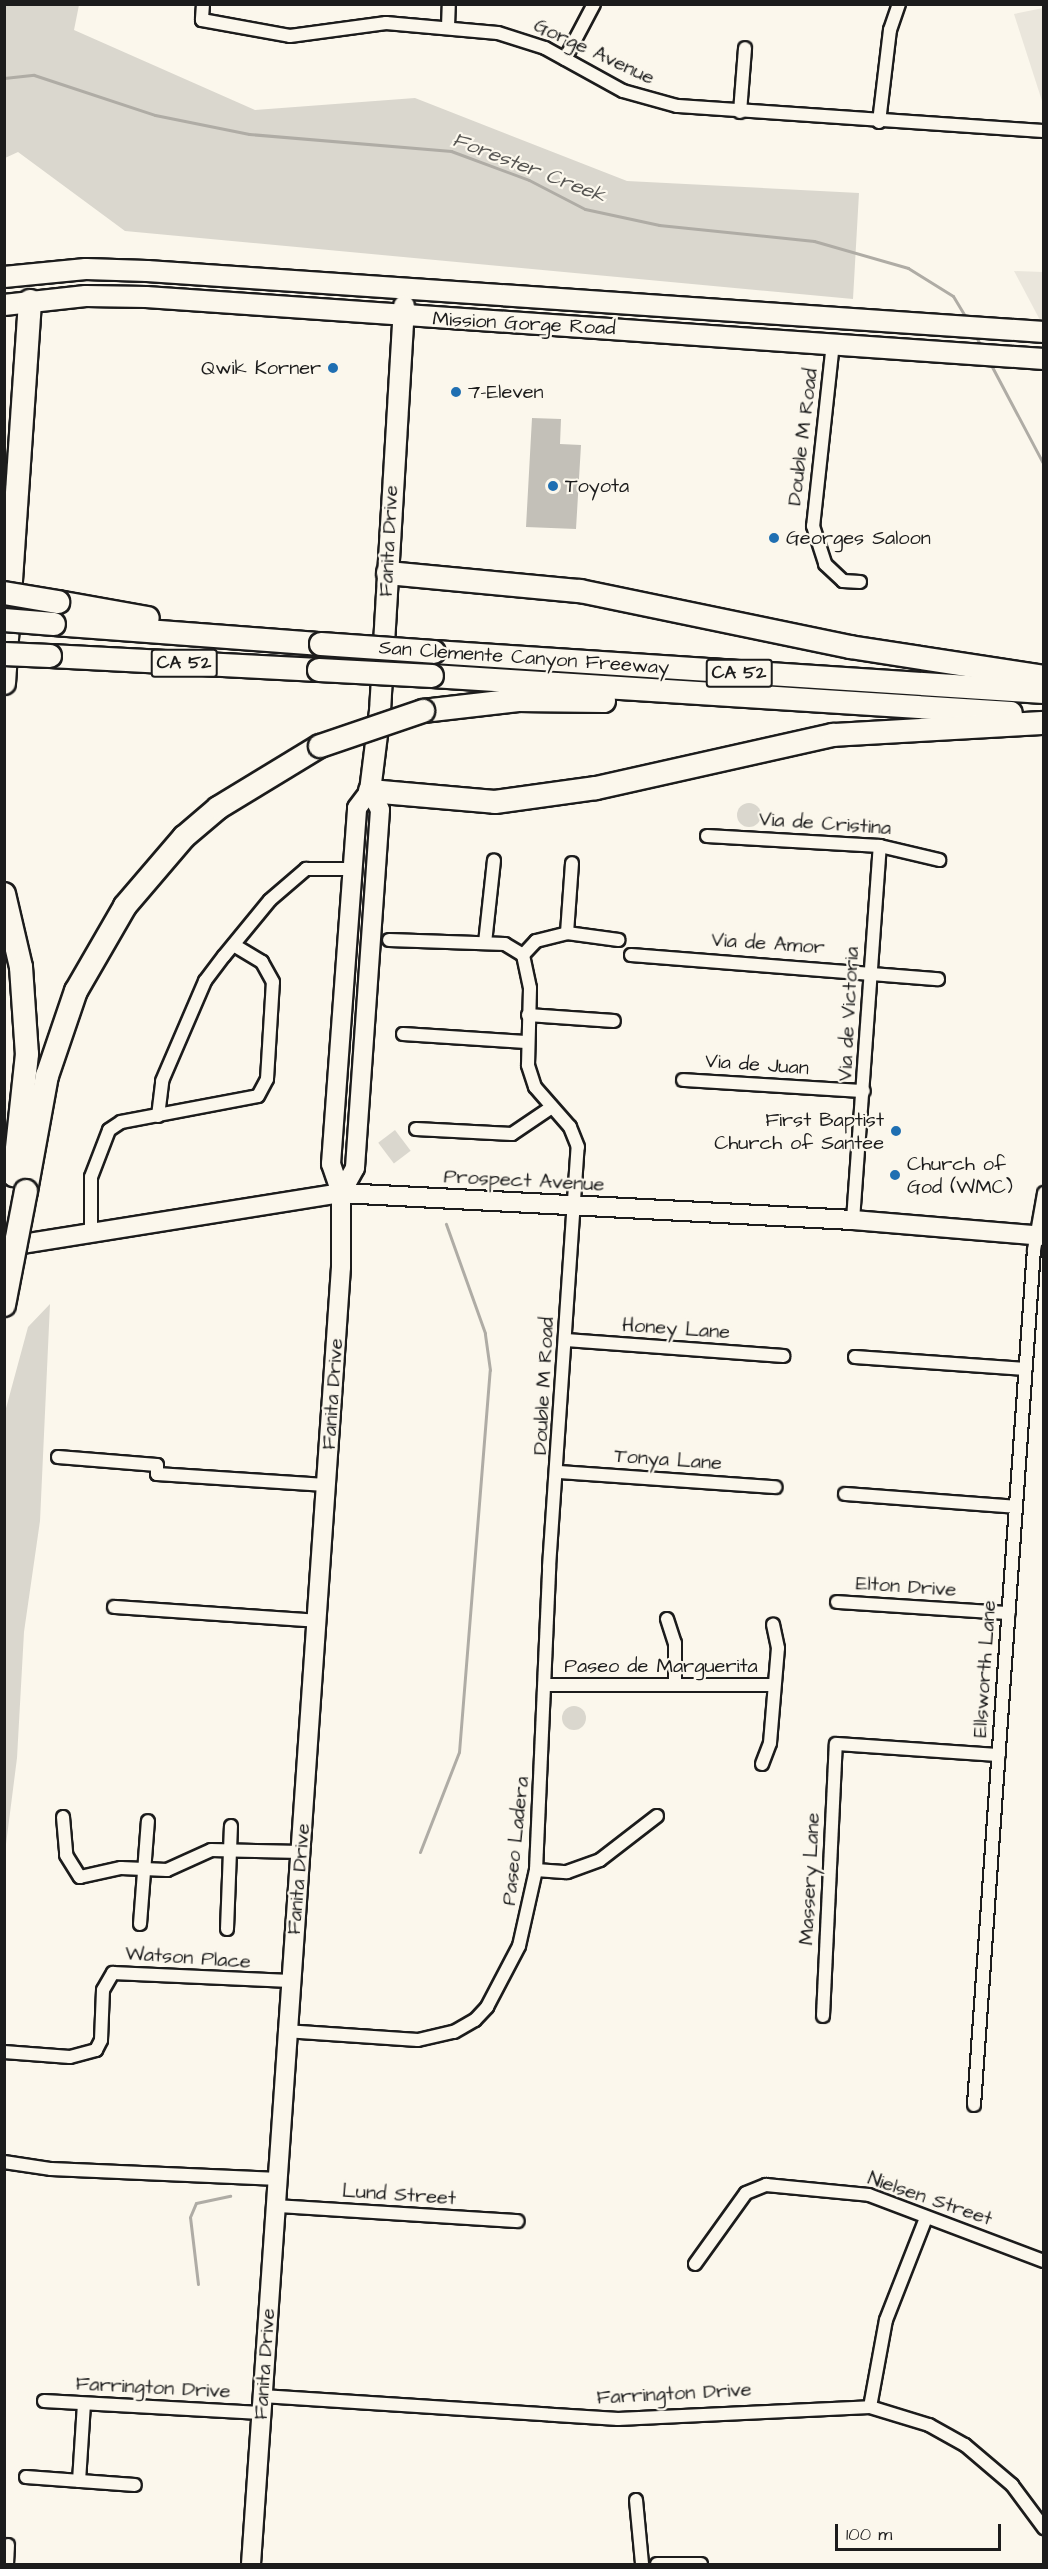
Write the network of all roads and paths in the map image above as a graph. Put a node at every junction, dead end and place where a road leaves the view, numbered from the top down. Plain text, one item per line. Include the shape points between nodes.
1 (203, 4) edge
2 (449, 4) edge
3 (594, 4) edge
4 (899, 4) edge
5 (448, 27) junction
6 (745, 48) dead end
7 (565, 59) junction
8 (740, 112) junction
9 (879, 122) junction
10 (1044, 131) edge
11 (31, 274) junction
12 (4, 277) edge
13 (341, 286) junction
14 (405, 291) junction
15 (30, 301) junction
16 (4, 304) edge
17 (267, 307) junction
18 (403, 318) junction
19 (1044, 332) edge
20 (833, 343) junction
21 (1044, 359) edge
22 (388, 573) junction
23 (860, 582) dead end
24 (4, 593) edge
25 (4, 620) edge
26 (268, 640) junction
27 (4, 654) edge
28 (1044, 677) edge
29 (4, 683) edge
30 (1044, 692) edge
31 (906, 706) junction
32 (1044, 715) edge
33 (1044, 723) edge
34 (370, 791) junction
35 (707, 836) dead end
36 (880, 846) junction
37 (494, 860) dead end
38 (939, 860) dead end
39 (572, 863) dead end
40 (353, 869) junction
41 (4, 894) edge
42 (567, 933) junction
43 (389, 940) dead end
44 (619, 940) dead end
45 (485, 943) junction
46 (234, 945) junction
47 (523, 955) junction
48 (631, 955) dead end
49 (870, 970) junction
50 (938, 979) dead end
51 (528, 1015) junction
52 (614, 1021) dead end
53 (403, 1034) dead end
54 (526, 1042) junction
55 (683, 1080) dead end
56 (864, 1091) junction
57 (549, 1109) junction
58 (158, 1116) junction
59 (416, 1129) dead end
60 (340, 1193) junction
61 (1044, 1193) edge
62 (574, 1207) junction
63 (853, 1220) junction
64 (91, 1233) junction
65 (1040, 1236) edge
66 (4, 1247) edge
67 (4, 1252) edge
68 (4, 1305) edge
69 (566, 1340) junction
70 (783, 1356) dead end
71 (855, 1357) dead end
72 (1026, 1369) junction
73 (58, 1457) dead end
74 (558, 1472) junction
75 (326, 1485) junction
76 (775, 1487) dead end
77 (845, 1494) dead end
78 (1016, 1507) junction
79 (549, 1567) joint
80 (837, 1602) dead end
81 (114, 1607) dead end
82 (1009, 1613) junction
83 (667, 1619) dead end
84 (318, 1621) junction
85 (773, 1625) dead end
86 (547, 1684) junction
87 (675, 1684) junction
88 (774, 1685) junction
89 (999, 1755) junction
90 (762, 1764) dead end
91 (657, 1816) dead end
92 (63, 1817) dead end
93 (148, 1821) dead end
94 (231, 1826) dead end
95 (230, 1850) junction
96 (301, 1852) junction
97 (145, 1869) junction
98 (536, 1870) junction
99 (140, 1924) dead end
100 (226, 1929) dead end
101 (290, 1981) junction
102 (823, 2016) dead end
103 (285, 2031) junction
104 (4, 2052) edge
105 (974, 2105) dead end
106 (4, 2162) edge
107 (279, 2180) junction
108 (277, 2206) junction
109 (926, 2218) junction
110 (518, 2221) dead end
111 (1044, 2261) edge
112 (695, 2264) dead end
113 (44, 2401) dead end
114 (84, 2403) junction
115 (262, 2405) junction
116 (870, 2407) junction
117 (26, 2477) dead end
118 (79, 2481) junction
119 (135, 2485) dead end
120 (636, 2500) dead end
121 (1044, 2528) edge
122 (8, 2546) dead end
123 (7, 2565) edge
124 (251, 2565) edge
125 (642, 2565) edge
126 (657, 2565) edge
127 (702, 2565) edge

1 - 5 street, Gorge Avenue via 202,20 300,37 386,23
2 - 5 street
3 - 7 street
4 - 9 street via 890,30
5 - 7 street, Gorge Avenue via 515,37
6 - 8 street
7 - 8 street, Gorge Avenue via 639,97
8 - 9 street, Gorge Avenue
9 - 10 street, Gorge Avenue
11 - 12 main road, Mission Gorge Road
11 - 13 main road, Mission Gorge Road via 147,271
11 - 15 main road
13 - 14 main road, Mission Gorge Road
13 - 17 main road via 308,294 272,293
14 - 18 main road, Fanita Drive
14 - 19 main road, Mission Gorge Road
15 - 16 main road, Mission Gorge Road
15 - 17 main road, Mission Gorge Road via 86,296
15 - 29 highway
17 - 18 main road, Mission Gorge Road
18 - 20 main road, Mission Gorge Road
18 - 22 main road, Fanita Drive
20 - 21 main road, Mission Gorge Road
20 - 23 street, Double M Road via 813,526 825,564 843,580
22 - 28 highway via 580,591 850,647
22 - 34 main road, Fanita Drive via 380,711
24 - 26 highway, bridge
25 - 26 highway, San Clemente Canyon Freeway / CA 52, bridge
26 - 30 highway, San Clemente Canyon Freeway / CA 52, bridge
27 - 31 highway, San Clemente Canyon Freeway / CA 52, bridge
31 - 32 highway, San Clemente Canyon Freeway / CA 52
31 - 68 highway, bridge via 518,700 423,711 320,746 219,808 184,837 125,906 76,991 47,1076
33 - 34 highway via 833,735 596,788 506,801
34 - 40 main road, Fanita Drive via 357,808
34 - 60 main road, Fanita Drive via 380,810 355,1168
35 - 36 street, Via de Cristina
36 - 38 street, Via de Cristina
36 - 49 street, Via de Victoria
37 - 45 street
39 - 42 street
40 - 46 street via 306,869 270,900
40 - 60 main road, Fanita Drive via 331,1164
41 - 67 highway via 21,967 27,1054
42 - 44 street
42 - 47 street via 536,941
43 - 45 street
45 - 47 street via 505,944
46 - 58 street via 205,981 162,1081
46 - 58 street via 262,962 273,982 267,1079 258,1096 249,1101
47 - 51 street, Double M Road via 529,966
48 - 49 street, Via de Amor
49 - 50 street, Via de Amor
49 - 56 street, Via de Victoria
51 - 52 street
51 - 54 street, Double M Road
53 - 54 street
54 - 57 street, Double M Road via 535,1087
55 - 56 street, Via de Juan
56 - 63 street, Via de Victoria
57 - 59 street via 512,1134
57 - 62 street, Double M Road via 570,1127 578,1147
58 - 64 street via 122,1122 109,1130 91,1177
60 - 62 main road, Prospect Avenue
60 - 64 main road, Prospect Avenue
60 - 75 main road, Fanita Drive via 341,1268
61 - 65 street, Ellsworth Lane
62 - 63 main road, Prospect Avenue
62 - 69 street, Double M Road
63 - 65 main road, Prospect Avenue
64 - 66 main road, Prospect Avenue
65 - 72 street, Ellsworth Lane
69 - 70 street, Honey Lane
69 - 74 street, Double M Road
71 - 72 street
72 - 78 street, Ellsworth Lane
73 - 75 street via 157,1465 157,1474
74 - 76 street, Tonya Lane
74 - 79 street, Double M Road
75 - 84 main road, Fanita Drive
77 - 78 street
78 - 82 street, Ellsworth Lane
79 - 86 street, Paseo Ladera
80 - 82 street, Elton Drive
81 - 84 street
82 - 89 street, Ellsworth Lane
83 - 87 street via 675,1643
84 - 96 main road, Fanita Drive
85 - 88 street via 778,1647
86 - 87 street, Paseo de Marguerita
86 - 98 street, Paseo Ladera
87 - 88 street, Paseo de Marguerita
88 - 90 street via 770,1743
89 - 102 street, Massery Lane via 836,1744
89 - 105 street, Ellsworth Lane
91 - 98 street via 592,1864 567,1872
92 - 97 street via 66,1855 80,1877 121,1868
93 - 97 street
94 - 95 street
95 - 96 street
95 - 97 street via 211,1850 167,1870
95 - 100 street
96 - 101 main road, Fanita Drive
97 - 99 street
98 - 103 street, Paseo Ladera via 519,1946 488,2007 475,2020 454,2032 418,2040
101 - 103 main road, Fanita Drive
101 - 104 street, Watson Place via 113,1973 103,1990 101,2040 96,2050 69,2057
103 - 107 main road, Fanita Drive
106 - 107 street
107 - 108 main road, Fanita Drive
108 - 110 street, Lund Street
108 - 115 main road, Fanita Drive
109 - 111 street, Nielsen Street
109 - 112 street, Nielsen Street via 869,2195 759,2186 746,2193
109 - 116 street via 886,2320
113 - 114 street, Farrington Drive
114 - 115 street, Farrington Drive
114 - 118 street
115 - 116 street, Farrington Drive via 618,2419
115 - 124 main road, Fanita Drive
116 - 121 street, Farrington Drive via 929,2425 965,2445 1012,2485
117 - 118 street
118 - 119 street
120 - 125 street
122 - 123 street
126 - 127 street

